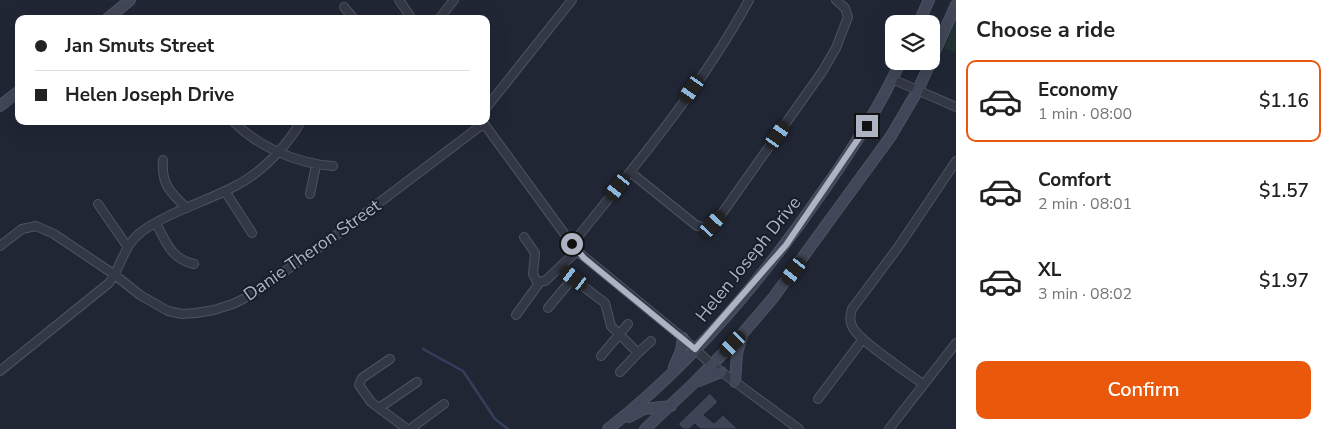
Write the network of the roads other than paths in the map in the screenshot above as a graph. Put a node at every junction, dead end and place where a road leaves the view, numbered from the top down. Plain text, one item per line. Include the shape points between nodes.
1 (130, 0) edge
2 (399, 0) edge
3 (454, 0) edge
4 (572, 0) edge
5 (749, 0) edge
6 (836, 0) edge
7 (929, 0) edge
8 (956, 5) edge
9 (344, 7) dead end
10 (112, 15) edge
11 (351, 15) edge
12 (409, 15) edge
13 (442, 15) edge
14 (922, 15) edge
15 (940, 41) edge
16 (896, 70) edge
17 (927, 70) edge
18 (892, 79) junction
19 (918, 90) junction
20 (15, 94) edge
21 (490, 103) edge
22 (0, 106) edge
23 (956, 107) edge
24 (238, 125) edge
25 (299, 125) edge
26 (479, 125) edge
27 (485, 125) edge
28 (278, 152) junction
29 (163, 160) dead end
30 (956, 160) edge
31 (316, 165) junction
32 (333, 166) dead end
33 (630, 172) junction
34 (225, 191) junction
35 (310, 194) dead end
36 (98, 204) dead end
37 (186, 208) junction
38 (156, 223) junction
39 (252, 233) dead end
40 (524, 237) dead end
41 (0, 246) edge
42 (128, 246) junction
43 (574, 248) junction
44 (194, 264) dead end
45 (559, 268) junction
46 (115, 275) junction
47 (574, 278) junction
48 (540, 282) junction
49 (548, 308) dead end
50 (516, 315) dead end
51 (628, 324) dead end
52 (743, 333) junction
53 (619, 335) junction
54 (683, 338) junction
55 (863, 339) junction
56 (651, 341) dead end
57 (956, 343) edge
58 (695, 349) junction
59 (638, 353) junction
60 (601, 356) dead end
61 (390, 360) dead end
62 (712, 365) junction
63 (0, 371) edge
64 (620, 372) dead end
65 (721, 372) junction
66 (671, 375) junction
67 (417, 382) dead end
68 (695, 382) junction
69 (735, 382) junction
70 (924, 384) junction
71 (818, 399) dead end
72 (444, 404) dead end
73 (671, 406) junction
74 (379, 408) junction
75 (617, 422) junction
76 (408, 429) edge
77 (608, 429) edge
78 (645, 429) edge
79 (799, 429) edge
80 (889, 429) edge

1 - 10 street
2 - 12 street
3 - 13 street
4 - 21 street
5 - 33 street via 702,74
6 - 33 street via 847,13 836,48 713,224 706,228 698,226
7 - 14 street
8 - 15 street
9 - 11 street
16 - 18 street, Helen Joseph Drive
17 - 19 street
18 - 19 street
18 - 58 street, Helen Joseph Drive via 867,126 786,245
19 - 23 street
19 - 52 street via 891,136 814,244
20 - 22 street
24 - 28 street
25 - 28 street
26 - 46 street, Danie Theron Street via 326,243 247,298 233,304 196,314 168,311
27 - 43 street
28 - 31 street
28 - 34 street via 265,165
29 - 37 street via 163,178
30 - 55 street via 852,309 852,327
31 - 32 street
31 - 35 street
33 - 43 street
34 - 37 street
34 - 39 street
36 - 42 street
37 - 38 street
38 - 42 street
38 - 44 street via 171,251 184,262
40 - 48 street via 535,253 533,274 534,279
41 - 46 street, Danie Theron Street via 22,229 36,226 54,234
42 - 46 street
43 - 45 street
43 - 54 street
45 - 47 street
45 - 48 street
46 - 63 street via 110,283
47 - 49 street
47 - 53 street via 605,303 611,326
48 - 50 street
51 - 53 street
52 - 62 street
52 - 69 street via 737,353
53 - 59 street
53 - 60 street
54 - 58 street
54 - 66 street via 682,351
55 - 70 street
55 - 71 street
56 - 59 street
57 - 70 street
58 - 62 street
58 - 66 street, Helen Joseph Drive
59 - 64 street
61 - 74 street via 360,381 361,389
62 - 65 street
62 - 68 street
65 - 68 street
65 - 69 street
66 - 75 street, Helen Joseph Drive
67 - 74 street
68 - 73 street
69 - 79 street
70 - 80 street
72 - 76 street
73 - 75 street via 644,409
73 - 78 street
74 - 76 street
75 - 77 street, Helen Joseph Drive

